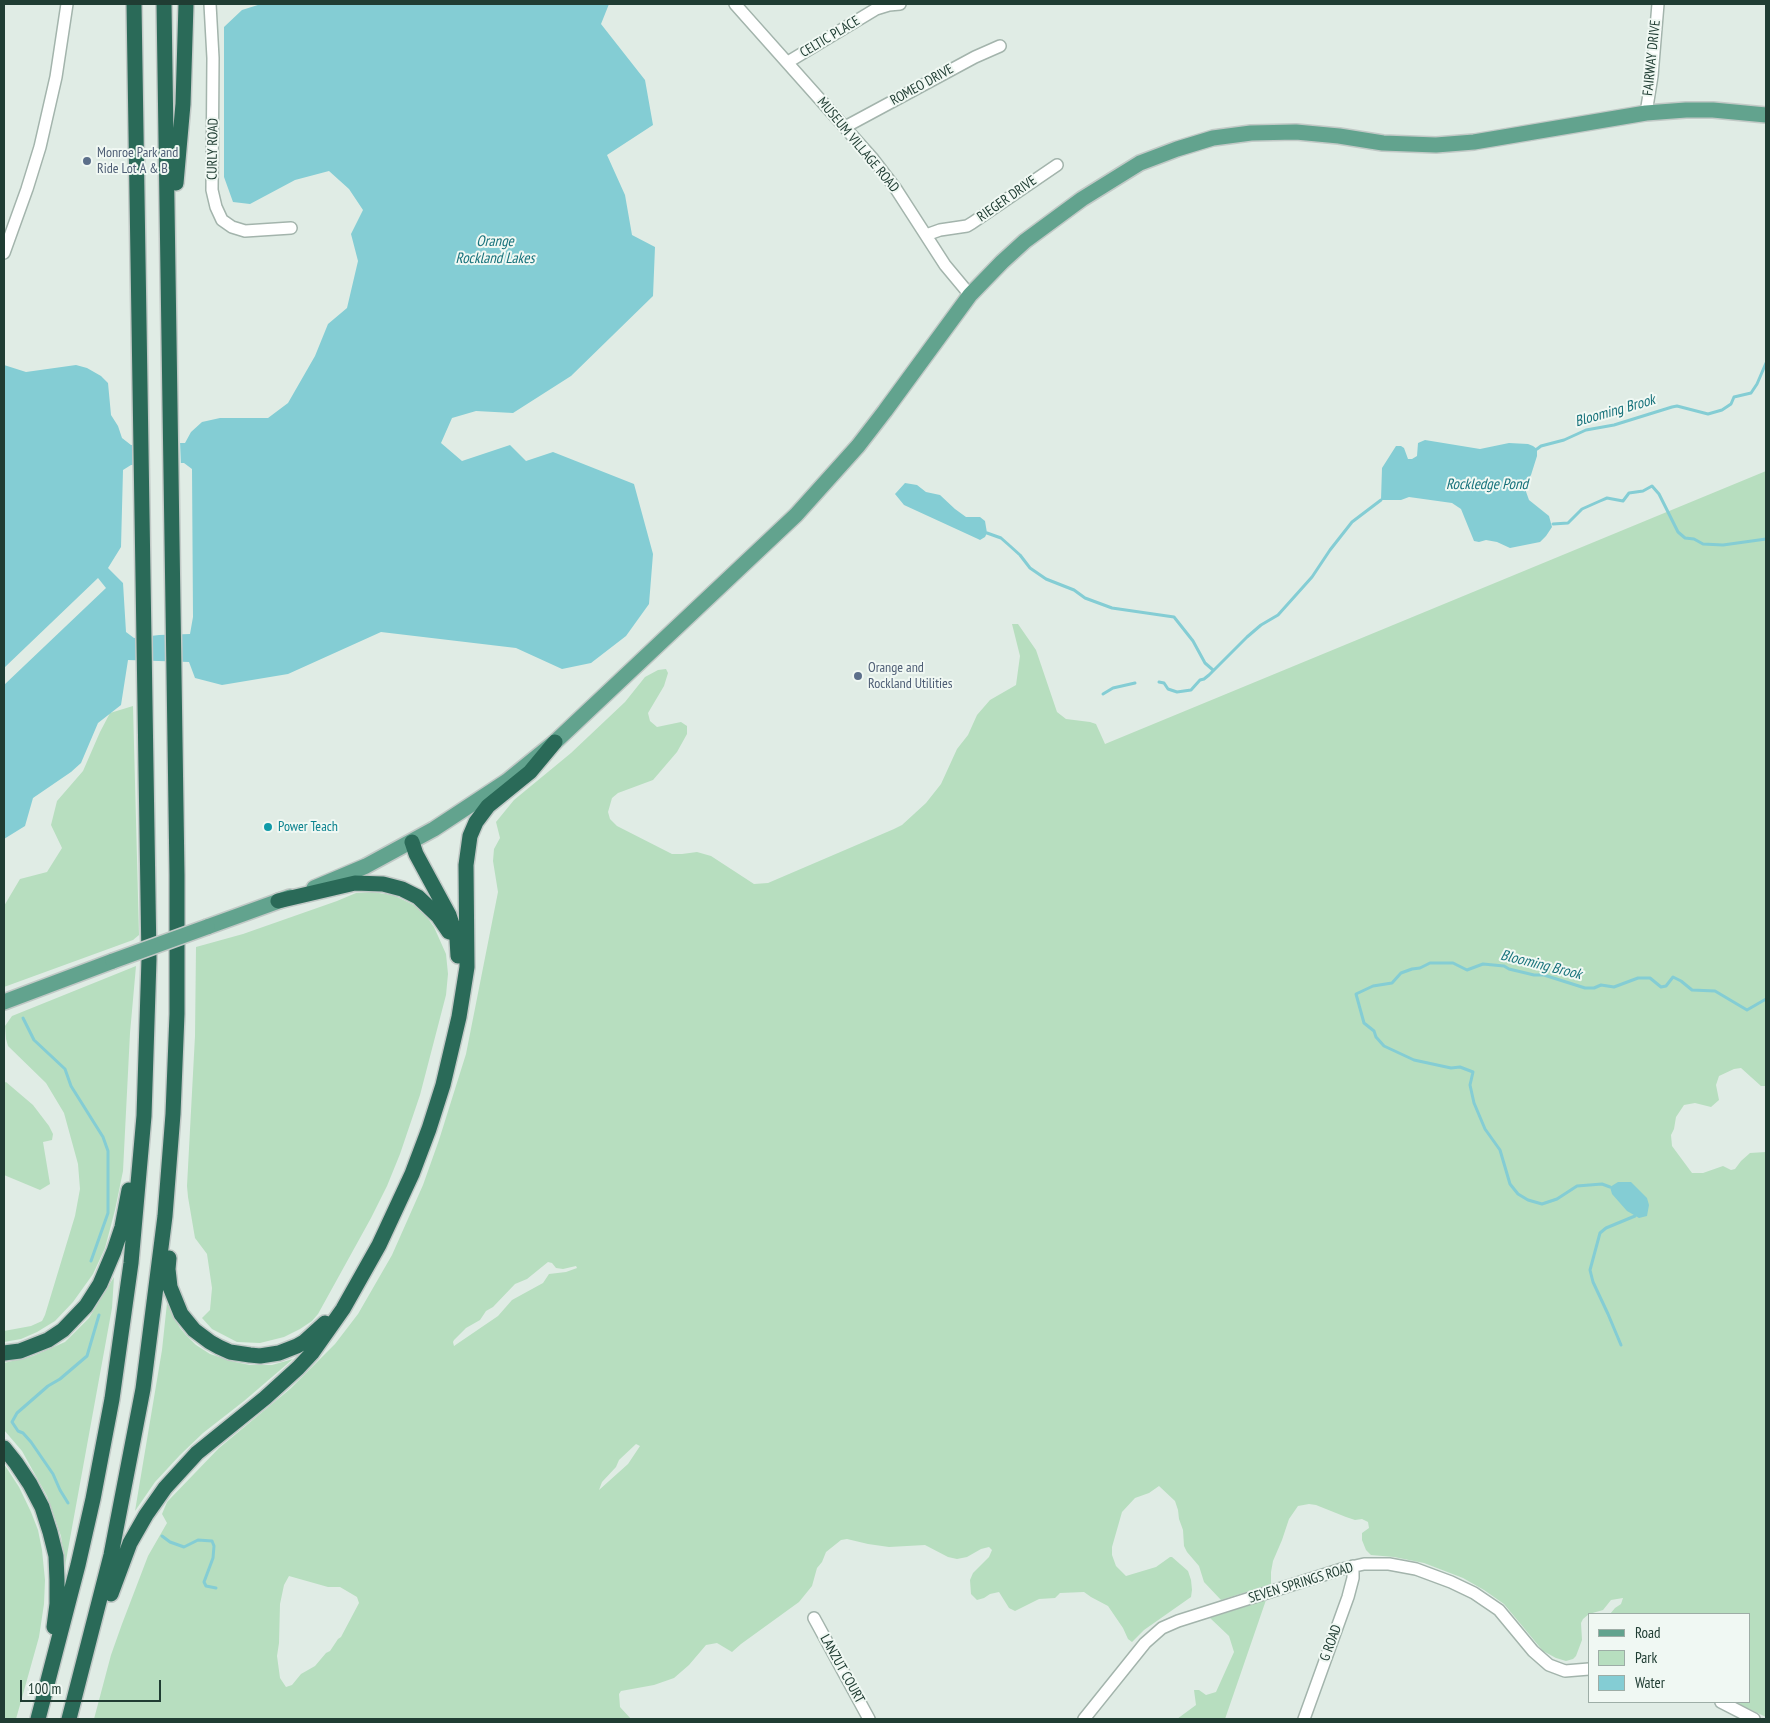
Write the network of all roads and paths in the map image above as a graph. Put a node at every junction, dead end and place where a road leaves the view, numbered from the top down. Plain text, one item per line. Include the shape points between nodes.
1 (67, 4) edge
2 (126, 4) edge
3 (134, 4) edge
4 (164, 4) edge
5 (186, 4) edge
6 (210, 4) edge
7 (736, 4) edge
8 (900, 4) edge
9 (1658, 4) edge
10 (1000, 46) dead end
11 (788, 62) junction
12 (136, 96) junction
13 (1646, 113) junction
14 (1766, 115) edge
15 (845, 127) junction
16 (1057, 165) dead end
17 (291, 228) dead end
18 (926, 235) junction
19 (4, 253) edge
20 (169, 274) junction
21 (970, 295) junction
22 (555, 742) junction
23 (412, 842) junction
24 (278, 901) junction
25 (467, 943) junction
26 (458, 956) junction
27 (4, 1002) edge
28 (144, 1116) junction
29 (171, 1149) junction
30 (4, 1353) edge
31 (4, 1448) edge
32 (1353, 1566) junction
33 (814, 1618) dead end
34 (1588, 1669) edge
35 (78, 1687) junction
36 (1723, 1703) edge
37 (33, 1719) edge
38 (38, 1719) edge
39 (69, 1719) edge
40 (868, 1719) edge
41 (1084, 1719) edge
42 (1304, 1719) edge
43 (1754, 1719) edge

1 - 19 street via 42,139 28,189
2 - 12 highway
3 - 12 highway
4 - 20 highway
5 - 20 highway via 183,104
6 - 17 street, CURLY ROAD via 212,190 216,207 222,220 245,232
7 - 11 street, MUSEUM VILLAGE ROAD
8 - 11 street, CELTIC PLACE via 876,9
9 - 13 street, FAIRWAY DRIVE
10 - 15 street, ROMEO DRIVE
11 - 15 street, MUSEUM VILLAGE ROAD
12 - 28 highway via 150,959
13 - 14 main road via 1709,110
13 - 21 main road via 1474,142 1436,145 1383,143 1296,132 1213,138 1140,163 1082,199 1025,242
15 - 18 street, MUSEUM VILLAGE ROAD via 896,189
16 - 18 street, RIEGER DRIVE via 967,226
18 - 21 street, MUSEUM VILLAGE ROAD
20 - 29 highway via 178,977
21 - 22 main road via 885,412 796,515
22 - 23 main road via 507,780
22 - 25 highway via 530,772 488,806 473,829 466,865
23 - 24 main road via 351,873
23 - 25 highway via 423,852 450,899
23 - 26 highway via 449,915 457,939
24 - 26 highway via 355,883 394,886 418,897 435,912 449,931
24 - 27 main road, bridge
25 - 35 highway via 463,996 443,1085 421,1152 379,1245 343,1309 312,1353 265,1398 196,1453 155,1501 124,1556
26 - 29 highway via 458,985 448,1039 411,1158 384,1221 349,1286 324,1324 304,1342 270,1355 230,1352 194,1330 181,1314 173,1296 168,1269 172,1221
28 - 30 highway via 135,1145 122,1227 100,1284 78,1315 55,1336 30,1348
28 - 38 highway via 131,1263 112,1399 86,1532
29 - 35 highway via 157,1286 138,1413 111,1555
31 - 37 highway via 24,1473 39,1502 56,1556 56,1615
32 - 34 street, SEVEN SPRINGS ROAD via 1389,1564 1416,1569 1451,1582 1499,1610 1549,1665 1565,1671
32 - 41 street, SEVEN SPRINGS ROAD via 1162,1628 1145,1643
32 - 42 street, G ROAD via 1348,1597
33 - 40 street, LANZUT COURT
35 - 39 highway
36 - 43 street

